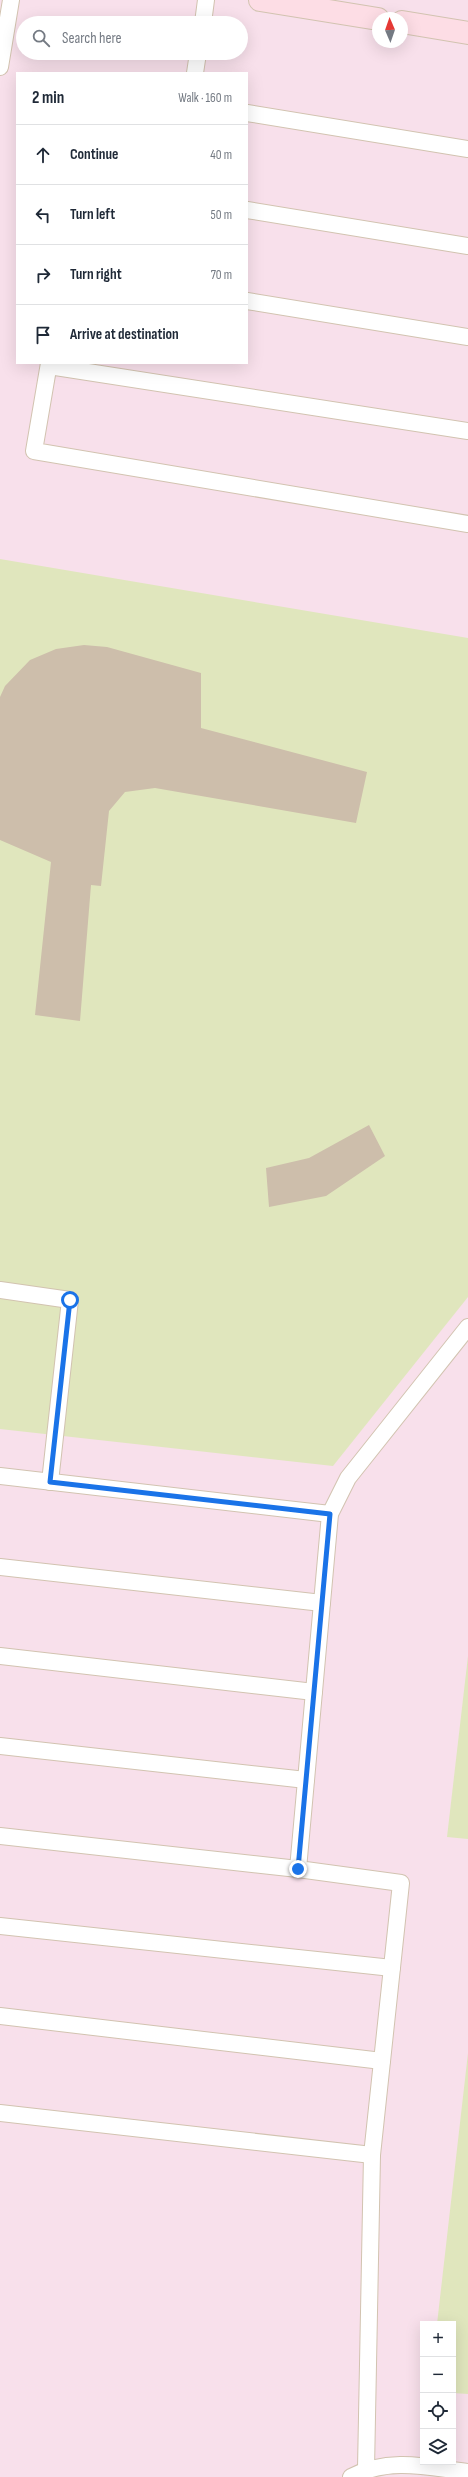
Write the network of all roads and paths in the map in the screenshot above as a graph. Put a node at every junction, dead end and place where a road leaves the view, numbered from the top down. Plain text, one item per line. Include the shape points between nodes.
1 (11, 0) edge
2 (206, 0) edge
3 (260, 0) edge
4 (204, 16) edge
5 (372, 18) edge
6 (408, 23) edge
7 (468, 33) edge
8 (197, 60) edge
9 (0, 67) edge
10 (195, 72) edge
11 (248, 113) edge
12 (468, 149) edge
13 (248, 210) edge
14 (468, 246) edge
15 (248, 301) edge
16 (468, 337) edge
17 (49, 364) edge
18 (468, 431) edge
19 (468, 524) edge
20 (0, 1290) edge
21 (468, 1327) edge
22 (0, 1476) edge
23 (50, 1482) junction
24 (330, 1514) junction
25 (0, 1567) edge
26 (322, 1603) junction
27 (0, 1656) edge
28 (314, 1692) junction
29 (0, 1746) edge
30 (306, 1780) junction
31 (0, 1836) edge
32 (298, 1869) junction
33 (0, 1926) edge
34 (392, 1968) junction
35 (0, 2016) edge
36 (382, 2061) junction
37 (0, 2113) edge
38 (372, 2155) junction
39 (366, 2469) junction
40 (468, 2472) edge
41 (351, 2477) edge

1 - 9 lane
2 - 4 lane
3 - 5 street
6 - 7 street
8 - 10 lane
11 - 12 lane
13 - 14 lane
15 - 16 lane
17 - 18 lane
17 - 19 lane via 34,451
20 - 23 lane via 70,1300
21 - 24 lane via 348,1478
22 - 23 lane
23 - 24 lane
24 - 26 lane
25 - 26 lane
26 - 28 lane
27 - 28 lane
28 - 30 lane
29 - 30 lane
30 - 32 lane
31 - 32 lane
32 - 34 lane via 401,1883
33 - 34 lane
34 - 36 lane
35 - 36 lane
36 - 38 lane
37 - 38 lane
38 - 39 lane
39 - 40 lane via 400,2463
39 - 41 lane

